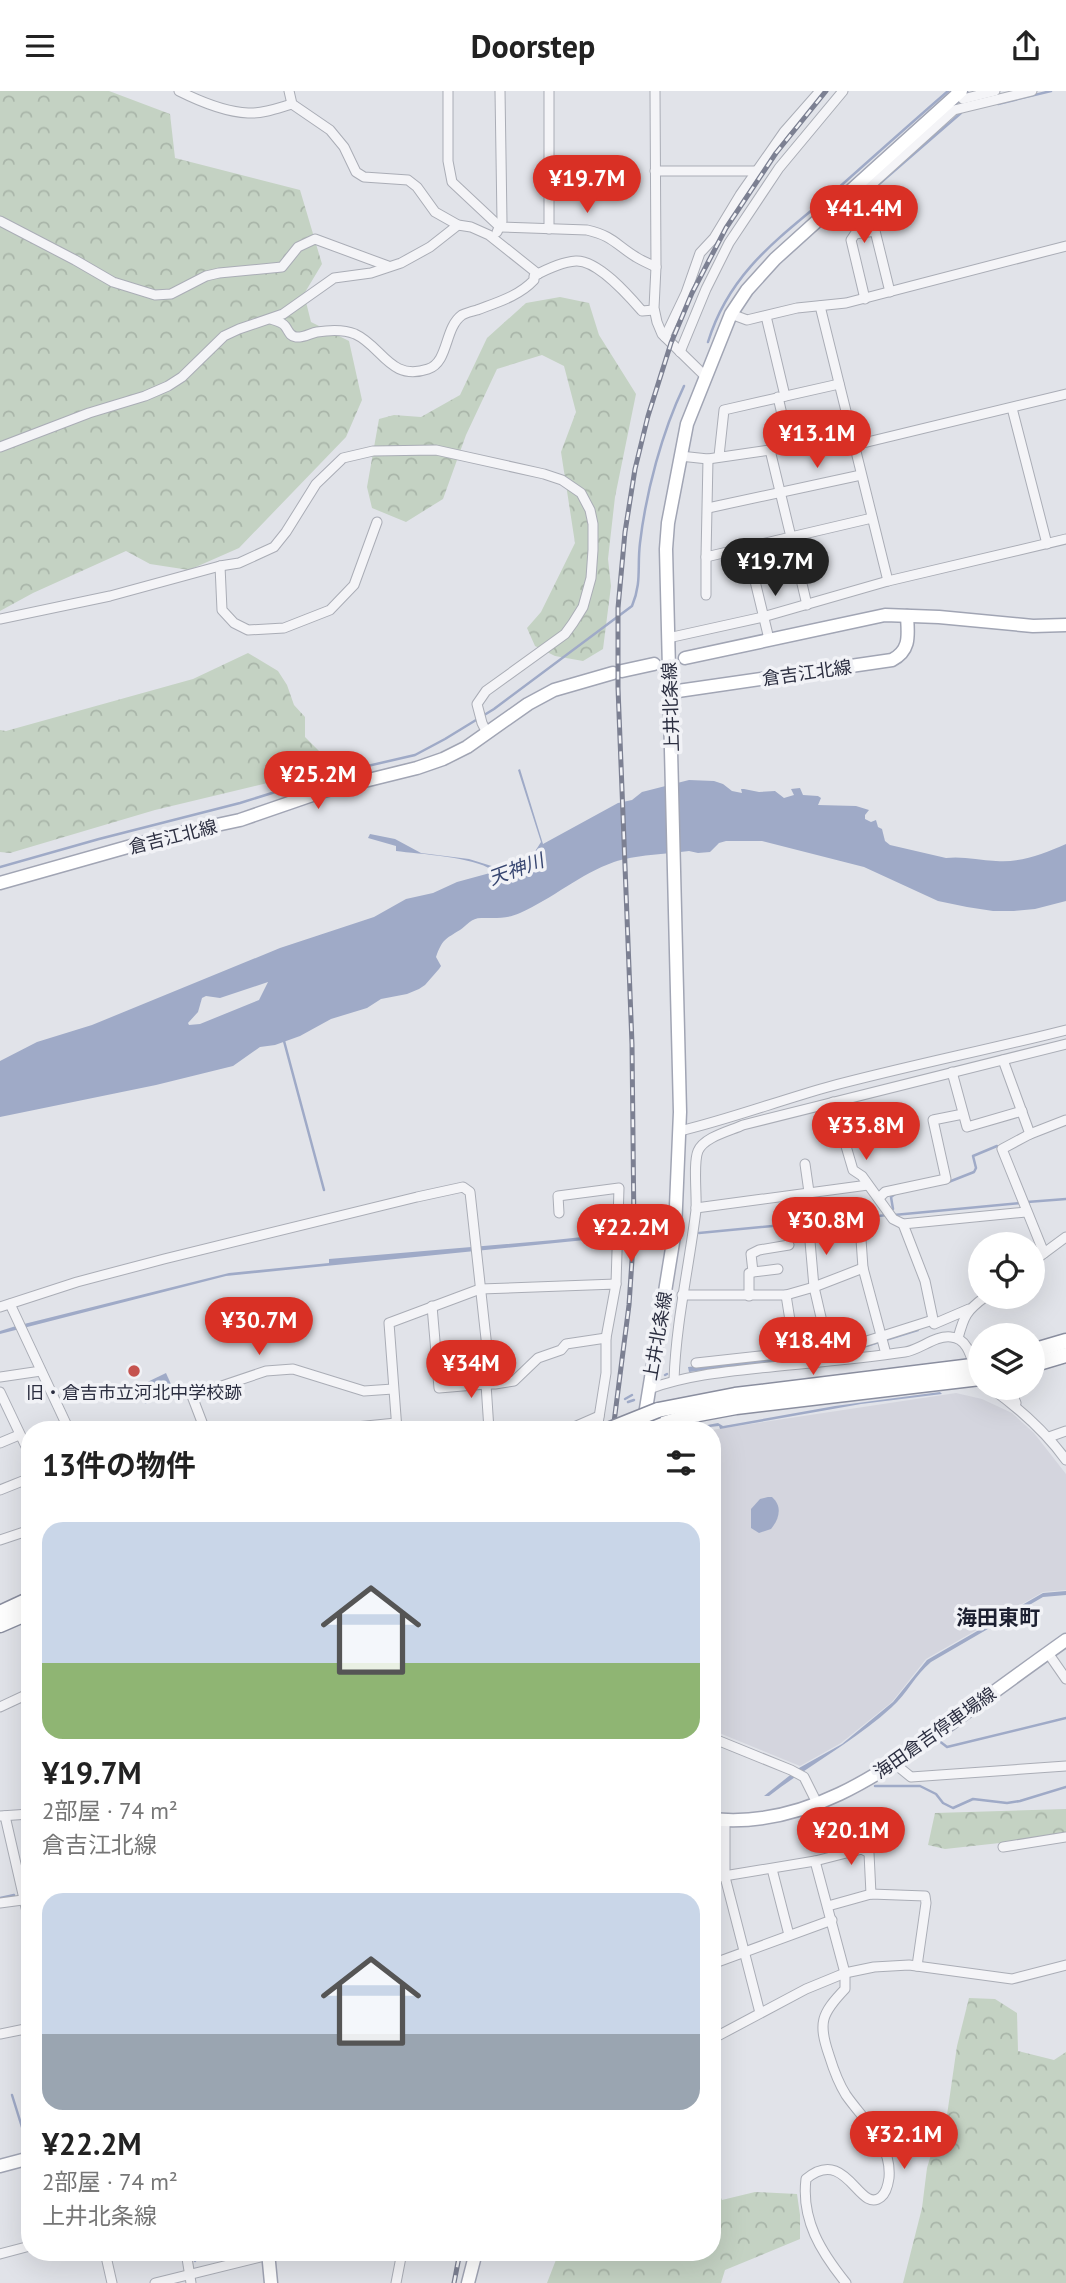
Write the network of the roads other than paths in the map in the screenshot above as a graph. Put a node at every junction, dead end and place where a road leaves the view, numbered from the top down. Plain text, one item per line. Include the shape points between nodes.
1 (179, 91) edge
2 (289, 91) edge
3 (448, 91) edge
4 (500, 91) edge
5 (549, 91) edge
6 (655, 91) edge
7 (820, 91) edge
8 (843, 91) edge
9 (995, 91) edge
10 (1032, 91) edge
11 (959, 97) edge
12 (292, 104) junction
13 (655, 171) junction
14 (756, 171) junction
15 (865, 190) junction
16 (829, 210) junction
17 (0, 221) edge
18 (458, 225) junction
19 (500, 227) junction
20 (549, 229) junction
21 (876, 231) junction
22 (493, 238) junction
23 (1066, 246) edge
24 (391, 267) junction
25 (656, 267) junction
26 (538, 274) junction
27 (890, 292) junction
28 (866, 299) junction
29 (820, 306) junction
30 (654, 310) junction
31 (731, 314) junction
32 (765, 316) junction
33 (271, 319) junction
34 (665, 337) junction
35 (680, 352) junction
36 (706, 377) junction
37 (839, 384) junction
38 (1066, 394) edge
39 (782, 397) junction
40 (1012, 408) junction
41 (851, 433) junction
42 (2, 444) edge
43 (789, 445) junction
44 (855, 445) junction
45 (770, 450) junction
46 (680, 456) junction
47 (719, 456) junction
48 (708, 459) junction
49 (862, 475) junction
50 (780, 493) junction
51 (708, 509) junction
52 (872, 518) junction
53 (377, 522) dead end
54 (791, 537) junction
55 (1066, 539) edge
56 (1047, 544) junction
57 (747, 548) junction
58 (706, 557) junction
59 (220, 566) junction
60 (888, 581) junction
61 (706, 595) dead end
62 (807, 605) junction
63 (907, 616) junction
64 (763, 617) junction
65 (0, 619) edge
66 (1066, 625) edge
67 (668, 638) junction
68 (769, 639) junction
69 (685, 658) dead end
70 (653, 664) dead end
71 (671, 697) junction
72 (487, 733) junction
73 (0, 883) edge
74 (1066, 1030) edge
75 (1066, 1044) edge
76 (1003, 1060) junction
77 (952, 1072) junction
78 (833, 1102) junction
79 (1022, 1111) junction
80 (963, 1114) junction
81 (1066, 1120) edge
82 (680, 1131) junction
83 (1030, 1134) junction
84 (806, 1164) dead end
85 (868, 1185) junction
86 (808, 1192) junction
87 (879, 1198) junction
88 (696, 1208) junction
89 (1026, 1212) junction
90 (559, 1213) dead end
91 (903, 1224) junction
92 (859, 1225) dead end
93 (809, 1230) dead end
94 (1035, 1232) edge
95 (1066, 1237) edge
96 (789, 1245) dead end
97 (1045, 1252) edge
98 (863, 1268) junction
99 (778, 1269) dead end
100 (753, 1272) junction
101 (616, 1284) junction
102 (814, 1287) junction
103 (480, 1289) junction
104 (682, 1295) junction
105 (786, 1295) junction
106 (749, 1296) junction
107 (5, 1305) edge
108 (432, 1306) junction
109 (969, 1309) joint
110 (933, 1320) junction
111 (881, 1336) junction
112 (606, 1338) junction
113 (958, 1338) junction
114 (1066, 1341) edge
115 (1045, 1348) edge
116 (828, 1349) junction
117 (968, 1350) edge
118 (795, 1352) junction
119 (886, 1354) junction
120 (1066, 1355) edge
121 (830, 1361) junction
122 (1045, 1361) edge
123 (696, 1363) dead end
124 (41, 1371) junction
125 (968, 1375) edge
126 (968, 1375) edge
127 (0, 1377) edge
128 (674, 1380) junction
129 (486, 1384) junction
130 (393, 1389) junction
131 (649, 1389) junction
132 (0, 1392) edge
133 (1008, 1400) edge
134 (1014, 1400) edge
135 (1019, 1408) junction
136 (600, 1416) junction
137 (65, 1421) edge
138 (202, 1421) edge
139 (396, 1421) edge
140 (488, 1421) edge
141 (588, 1421) edge
142 (599, 1421) edge
143 (630, 1421) edge
144 (647, 1421) edge
145 (672, 1421) edge
146 (1066, 1431) edge
147 (19, 1435) junction
148 (1049, 1437) junction
149 (21, 1439) edge
150 (0, 1443) edge
151 (1066, 1460) edge
152 (21, 1482) edge
153 (0, 1490) edge
154 (21, 1533) edge
155 (0, 1540) edge
156 (21, 1603) edge
157 (0, 1613) edge
158 (21, 1616) edge
159 (0, 1625) edge
160 (1066, 1640) edge
161 (1048, 1653) junction
162 (1066, 1679) edge
163 (21, 1697) edge
164 (0, 1707) edge
165 (721, 1742) edge
166 (895, 1763) junction
167 (1066, 1766) edge
168 (818, 1805) junction
169 (21, 1815) edge
170 (3, 1816) edge
171 (721, 1819) edge
172 (1066, 1837) edge
173 (721, 1841) edge
174 (1003, 1847) dead end
175 (815, 1861) junction
176 (772, 1869) junction
177 (721, 1877) edge
178 (726, 1877) junction
179 (21, 1878) edge
180 (872, 1894) junction
181 (21, 1900) edge
182 (0, 1903) edge
183 (828, 1906) junction
184 (832, 1920) junction
185 (789, 1935) junction
186 (744, 1953) junction
187 (721, 1961) edge
188 (1066, 1965) edge
189 (917, 1966) junction
190 (845, 1973) junction
191 (760, 2013) junction
192 (21, 2030) edge
193 (0, 2034) edge
194 (721, 2034) edge
195 (21, 2160) edge
196 (0, 2166) edge
197 (21, 2248) edge
198 (0, 2254) edge
199 (107, 2261) edge
200 (187, 2261) edge
201 (247, 2261) edge
202 (272, 2261) edge
203 (400, 2261) edge
204 (474, 2261) edge
205 (190, 2279) edge
206 (112, 2283) edge
207 (155, 2283) edge
208 (271, 2283) edge
209 (396, 2283) edge
210 (468, 2283) edge
211 (846, 2283) edge

1 - 12 street via 250,113
2 - 12 street
3 - 19 street via 452,182
4 - 19 street
5 - 20 street
6 - 13 street
7 - 14 street
8 - 35 street via 779,169 729,243
9 - 11 street
10 - 11 street
11 - 15 street via 954,110
11 - 16 main road, 上井北条線
12 - 18 street via 330,130 356,172 364,177 408,180 435,212
13 - 14 street
13 - 25 street
14 - 34 street via 714,238 699,253
15 - 16 street via 840,213
15 - 21 street
16 - 31 main road, 上井北条線 via 761,274
17 - 24 street via 113,282 155,295 171,294 219,273 282,267 298,247 315,239
18 - 22 street
18 - 24 street via 430,247
19 - 20 street
19 - 22 street
20 - 25 street via 587,230 614,239 636,258
21 - 27 street
21 - 28 street via 851,240
22 - 26 street
23 - 27 street
24 - 33 street via 334,278
25 - 30 street
26 - 30 street via 580,261 613,281 642,311
26 - 33 street via 516,295 462,316 429,369 400,370 353,334 318,332 297,337
27 - 28 street
28 - 29 street
29 - 32 street
29 - 37 street
30 - 34 street
31 - 32 street via 747,320
31 - 36 main road, 上井北条線
32 - 39 street
33 - 42 street via 224,336 168,386
34 - 35 street
35 - 36 street
36 - 46 main road, 上井北条線
37 - 39 street
37 - 41 street
38 - 40 street
39 - 43 street
39 - 47 street via 724,410
40 - 44 street
40 - 56 street
41 - 43 street
41 - 44 street
43 - 45 street
44 - 49 street
45 - 47 street
45 - 50 street
46 - 48 street
46 - 67 main road, 上井北条線 via 666,549
47 - 48 street
48 - 51 street
49 - 50 street
49 - 52 street
50 - 51 street
50 - 54 street
51 - 58 street
52 - 54 street
52 - 60 street
53 - 59 street via 354,585 330,610 284,628 248,630 234,623 222,610
54 - 57 street
54 - 62 street
55 - 56 street
56 - 60 street
57 - 58 street
57 - 64 street
58 - 61 street
59 - 65 street
59 - 72 street via 274,547 316,484 343,458 373,451 436,450 562,480 581,493 593,524 591,578 583,607 565,635 486,691 477,704
60 - 62 street
62 - 64 street
63 - 66 main road
63 - 68 main road via 885,615
63 - 71 main road, 倉吉江北線 via 908,646 892,660
64 - 67 street
64 - 68 street
67 - 71 main road, 上井北条線
68 - 69 main road
70 - 72 main road, 倉吉江北線 via 554,690
71 - 82 main road, 上井北条線
72 - 73 main road, 倉吉江北線 via 443,759 417,768
74 - 82 street via 830,1087
75 - 76 street
76 - 77 street
76 - 79 street
77 - 78 street
77 - 80 street
78 - 85 street via 853,1170
78 - 88 street via 743,1125 705,1142 697,1152
79 - 80 street via 967,1127
79 - 83 street
80 - 87 street via 933,1120 946,1179 885,1192
81 - 83 street
82 - 131 main road, 上井北条線 via 675,1230
83 - 89 street via 1002,1149
84 - 86 street
85 - 86 street
85 - 87 street
86 - 88 street
87 - 91 street via 893,1219
88 - 104 street
89 - 91 street
89 - 94 street
90 - 101 street via 558,1196 619,1188
91 - 110 street via 925,1281
92 - 98 street
93 - 102 street
95 - 97 street
96 - 100 street via 751,1254
98 - 102 street
98 - 111 street
99 - 100 street
100 - 106 street via 749,1273
101 - 103 street
101 - 112 street
102 - 105 street
102 - 116 street
103 - 107 street via 470,1192 463,1187 164,1259
103 - 108 street
103 - 129 street via 488,1357
104 - 106 street
104 - 128 street
105 - 106 street
105 - 118 street
107 - 124 street
108 - 129 street via 439,1388
108 - 130 street via 389,1323
109 - 110 street via 934,1324
109 - 113 street
110 - 111 street
111 - 116 street
111 - 119 street
112 - 129 street via 566,1344 538,1358 514,1381
112 - 136 street
113 - 117 street
113 - 119 street via 943,1337 910,1351
114 - 115 highway
116 - 118 street
116 - 121 street
118 - 123 street
119 - 121 street
120 - 122 highway
121 - 128 street
124 - 127 street
124 - 137 street
125 - 143 highway, bridge via 735,1395 658,1410
126 - 145 highway via 736,1407
128 - 131 street
129 - 140 street
130 - 138 street via 363,1391 293,1369 266,1371 192,1396
130 - 139 street
131 - 144 main road, 上井北条線
132 - 147 street
133 - 135 street
134 - 135 street
135 - 148 street
136 - 141 street
136 - 142 street
146 - 148 street
147 - 149 street
147 - 150 street
148 - 151 street
152 - 153 street
154 - 155 street
156 - 157 highway
158 - 159 highway
160 - 161 main road, 海田倉吉停車場線
161 - 162 street
161 - 166 main road, 海田倉吉停車場線
163 - 164 street
165 - 168 street via 804,1777
166 - 167 street via 911,1777
166 - 168 main road, 海田倉吉停車場線
168 - 171 main road, 海田倉吉停車場線 via 783,1815
169 - 170 street
170 - 179 street
172 - 174 street
173 - 178 street
175 - 176 street
175 - 180 street via 862,1849 869,1853
175 - 183 street
176 - 178 street
176 - 185 street
177 - 178 street
178 - 186 street
180 - 183 street
180 - 189 street via 925,1896
181 - 182 street
183 - 184 street
184 - 185 street
184 - 190 street
185 - 186 street
186 - 187 street
186 - 191 street
188 - 189 street via 1012,1979
189 - 190 street
190 - 191 street
190 - 211 street via 845,1989 830,2005 822,2033 845,2093 880,2139 889,2171 888,2185 878,2200 863,2197 833,2169 822,2169 806,2179 808,2221
191 - 194 street
192 - 193 street
195 - 196 main road
197 - 198 street
199 - 206 street
200 - 205 street
201 - 205 street
202 - 208 main road
203 - 209 street
204 - 210 main road
205 - 207 street

